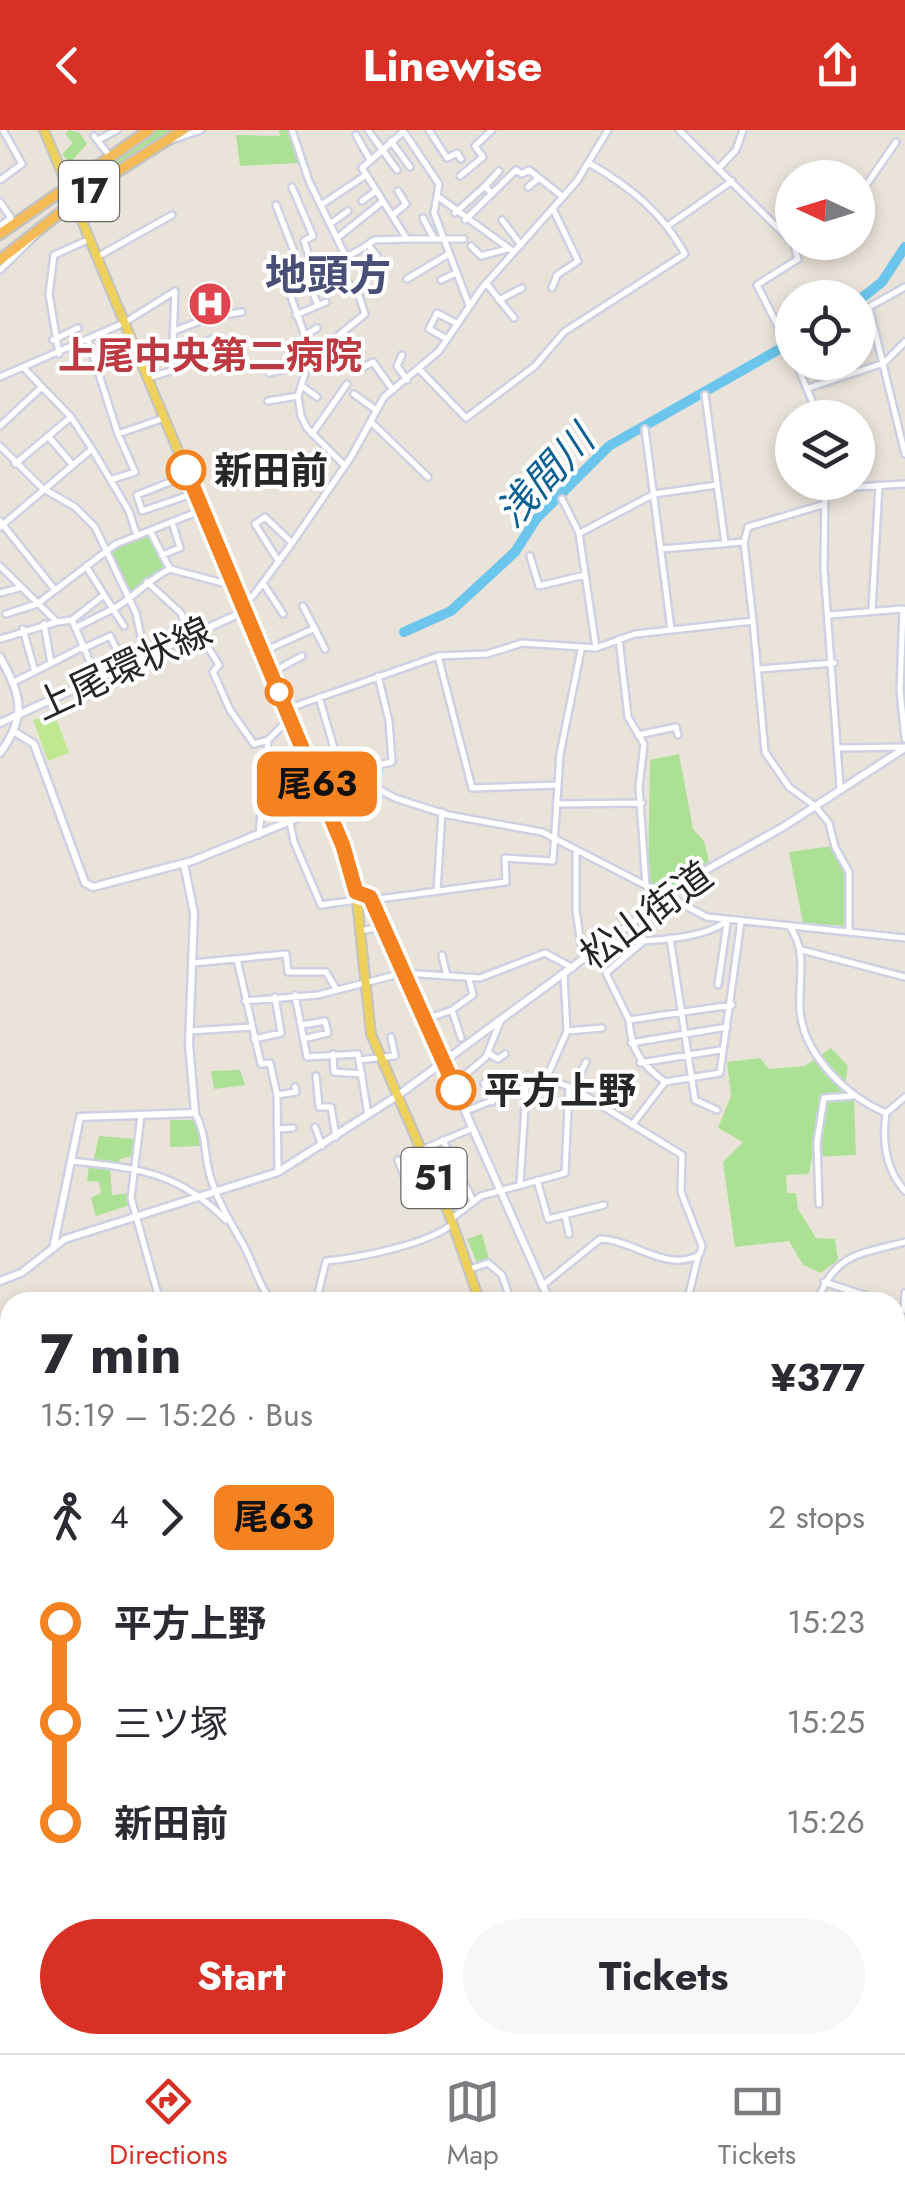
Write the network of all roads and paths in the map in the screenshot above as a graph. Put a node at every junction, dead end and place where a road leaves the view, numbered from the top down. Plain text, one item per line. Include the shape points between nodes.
1 (3, 130) edge
2 (44, 130) edge
3 (116, 130) edge
4 (149, 130) edge
5 (183, 130) edge
6 (201, 130) edge
7 (292, 130) edge
8 (368, 130) edge
9 (413, 130) edge
10 (429, 130) edge
11 (492, 130) edge
12 (608, 130) edge
13 (680, 130) edge
14 (743, 130) edge
15 (403, 132) edge
16 (356, 135) dead end
17 (168, 139) junction
18 (391, 141) junction
19 (896, 142) dead end
20 (378, 150) junction
21 (110, 155) junction
22 (370, 160) junction
23 (461, 160) dead end
24 (590, 163) junction
25 (410, 167) dead end
26 (718, 168) junction
27 (875, 168) edge
28 (398, 170) dead end
29 (496, 172) dead end
30 (366, 175) junction
31 (460, 176) dead end
32 (538, 178) junction
33 (0, 180) edge
34 (732, 181) junction
35 (67, 185) junction
36 (484, 186) junction
37 (292, 187) dead end
38 (528, 187) dead end
39 (376, 190) junction
40 (398, 191) dead end
41 (430, 194) dead end
42 (492, 194) junction
43 (562, 196) junction
44 (362, 201) dead end
45 (0, 202) edge
46 (382, 202) junction
47 (75, 203) junction
48 (437, 204) junction
49 (276, 205) dead end
50 (321, 205) junction
51 (553, 209) junction
52 (348, 211) dead end
53 (456, 213) junction
54 (172, 215) dead end
55 (392, 215) junction
56 (464, 220) junction
57 (502, 220) dead end
58 (330, 224) junction
59 (775, 224) edge
60 (669, 225) junction
61 (1, 231) edge
62 (37, 233) junction
63 (337, 238) junction
64 (433, 238) junction
65 (444, 238) junction
66 (464, 239) dead end
67 (90, 240) junction
68 (407, 240) junction
69 (368, 245) junction
70 (520, 245) junction
71 (471, 246) dead end
72 (512, 250) junction
73 (448, 255) junction
74 (377, 256) dead end
75 (97, 257) junction
76 (347, 259) junction
77 (0, 260) edge
78 (796, 260) edge
79 (332, 262) junction
80 (314, 268) junction
81 (0, 270) edge
82 (303, 273) junction
83 (457, 273) junction
84 (407, 279) dead end
85 (441, 280) dead end
86 (486, 283) junction
87 (905, 287) edge
88 (522, 288) dead end
89 (552, 288) dead end
90 (500, 300) junction
91 (326, 302) dead end
92 (318, 305) junction
93 (469, 305) junction
94 (242, 312) dead end
95 (296, 315) junction
96 (514, 318) dead end
97 (775, 320) edge
98 (456, 322) junction
99 (124, 323) junction
100 (78, 328) dead end
101 (317, 328) dead end
102 (174, 331) junction
103 (304, 336) junction
104 (218, 337) dead end
105 (447, 339) junction
106 (54, 340) junction
107 (88, 340) junction
108 (905, 342) edge
109 (176, 352) junction
110 (59, 354) junction
111 (311, 354) junction
112 (402, 355) dead end
113 (884, 362) junction
114 (331, 363) dead end
115 (309, 364) junction
116 (24, 368) junction
117 (420, 370) junction
118 (269, 372) dead end
119 (0, 377) edge
120 (147, 378) junction
121 (407, 380) junction
122 (804, 380) edge
123 (347, 384) dead end
124 (302, 386) junction
125 (42, 387) junction
126 (808, 388) junction
127 (393, 390) junction
128 (354, 394) dead end
129 (705, 395) dead end
130 (298, 396) junction
131 (317, 396) dead end
132 (812, 400) edge
133 (268, 401) dead end
134 (377, 410) junction
135 (71, 418) junction
136 (164, 418) junction
137 (370, 422) junction
138 (0, 426) edge
139 (646, 429) dead end
140 (118, 434) junction
141 (312, 434) junction
142 (48, 436) junction
143 (0, 447) edge
144 (92, 449) junction
145 (905, 454) edge
146 (15, 464) junction
147 (72, 464) junction
148 (345, 466) junction
149 (188, 475) junction
150 (428, 477) dead end
151 (110, 480) junction
152 (905, 484) edge
153 (717, 485) junction
154 (875, 485) edge
155 (879, 485) junction
156 (42, 488) junction
157 (196, 493) junction
158 (654, 494) junction
159 (562, 499) dead end
160 (823, 500) edge
161 (822, 505) junction
162 (202, 510) junction
163 (172, 522) junction
164 (1, 524) edge
165 (150, 531) junction
166 (579, 533) junction
167 (137, 536) junction
168 (744, 542) junction
169 (292, 543) junction
170 (724, 543) junction
171 (661, 549) junction
172 (106, 551) junction
173 (162, 555) junction
174 (530, 556) dead end
175 (279, 562) junction
176 (86, 566) junction
177 (1, 569) edge
178 (170, 569) junction
179 (585, 575) junction
180 (146, 582) junction
181 (263, 584) junction
182 (234, 586) junction
183 (18, 588) junction
184 (55, 590) junction
185 (0, 593) edge
186 (104, 595) junction
187 (131, 600) junction
188 (37, 604) junction
189 (303, 606) dead end
190 (175, 607) junction
191 (243, 607) junction
192 (904, 608) edge
193 (113, 609) junction
194 (872, 610) junction
195 (164, 613) dead end
196 (6, 614) dead end
197 (283, 614) dead end
198 (830, 615) junction
199 (753, 621) junction
200 (57, 622) junction
201 (44, 624) junction
202 (73, 624) junction
203 (124, 626) dead end
204 (315, 628) junction
205 (23, 629) junction
206 (671, 630) junction
207 (199, 633) junction
208 (0, 638) edge
209 (189, 638) junction
210 (619, 640) junction
211 (82, 648) junction
212 (596, 648) junction
213 (324, 649) dead end
214 (581, 650) junction
215 (262, 652) junction
216 (145, 656) junction
217 (302, 656) dead end
218 (438, 656) junction
219 (0, 657) edge
220 (51, 663) junction
221 (834, 663) junction
222 (125, 666) junction
223 (759, 669) junction
224 (35, 672) junction
225 (271, 672) junction
226 (378, 676) junction
227 (98, 678) junction
228 (12, 684) junction
229 (318, 697) junction
230 (289, 714) junction
231 (20, 716) junction
232 (0, 724) edge
233 (15, 732) junction
234 (678, 735) dead end
235 (638, 736) junction
236 (905, 739) edge
237 (268, 740) junction
238 (905, 747) edge
239 (839, 748) junction
240 (0, 752) edge
241 (309, 764) junction
242 (340, 769) junction
243 (558, 785) junction
244 (840, 787) junction
245 (376, 788) junction
246 (642, 803) junction
247 (556, 804) junction
248 (327, 806) junction
249 (815, 806) junction
250 (442, 812) junction
251 (290, 822) junction
252 (259, 834) junction
253 (554, 838) junction
254 (576, 853) junction
255 (184, 864) junction
256 (646, 886) junction
257 (438, 892) junction
258 (356, 896) junction
259 (666, 898) junction
260 (371, 900) junction
261 (727, 920) junction
262 (741, 921) junction
263 (790, 927) junction
264 (383, 928) junction
265 (849, 930) junction
266 (359, 931) junction
267 (670, 938) junction
268 (905, 938) edge
269 (646, 940) junction
270 (606, 943) junction
271 (802, 950) junction
272 (442, 954) dead end
273 (237, 960) junction
274 (584, 960) junction
275 (434, 963) dead end
276 (194, 964) junction
277 (573, 968) junction
278 (403, 973) junction
279 (433, 975) junction
280 (564, 975) junction
281 (447, 976) junction
282 (905, 977) edge
283 (469, 979) junction
284 (363, 982) junction
285 (718, 985) dead end
286 (335, 988) junction
287 (295, 995) junction
288 (275, 997) junction
289 (244, 1001) junction
290 (732, 1004) junction
291 (452, 1010) junction
292 (682, 1013) junction
293 (424, 1020) junction
294 (629, 1020) junction
295 (500, 1022) junction
296 (301, 1026) junction
297 (252, 1027) junction
298 (727, 1027) junction
299 (602, 1028) dead end
300 (190, 1031) junction
301 (567, 1032) junction
302 (686, 1034) junction
303 (390, 1037) dead end
304 (461, 1038) dead end
305 (254, 1039) junction
306 (303, 1039) junction
307 (631, 1043) junction
308 (720, 1050) junction
309 (488, 1053) junction
310 (334, 1054) junction
311 (506, 1054) dead end
312 (690, 1056) junction
313 (380, 1058) junction
314 (360, 1060) junction
315 (586, 1062) dead end
316 (640, 1063) junction
317 (445, 1064) junction
318 (362, 1074) junction
319 (316, 1076) dead end
320 (693, 1076) junction
321 (546, 1079) junction
322 (665, 1082) junction
323 (484, 1083) dead end
324 (454, 1084) junction
325 (295, 1087) dead end
326 (571, 1088) junction
327 (526, 1090) junction
328 (277, 1094) junction
329 (397, 1096) junction
330 (852, 1096) junction
331 (905, 1097) edge
332 (492, 1102) junction
333 (717, 1110) dead end
334 (466, 1111) junction
335 (195, 1113) junction
336 (886, 1113) junction
337 (141, 1114) junction
338 (368, 1115) junction
339 (632, 1125) junction
340 (315, 1127) dead end
341 (293, 1128) dead end
342 (473, 1128) junction
343 (278, 1130) junction
344 (336, 1137) junction
345 (443, 1140) junction
346 (322, 1146) junction
347 (422, 1150) junction
348 (398, 1160) dead end
349 (71, 1162) junction
350 (132, 1168) junction
351 (278, 1172) junction
352 (537, 1180) junction
353 (520, 1184) junction
354 (408, 1189) dead end
355 (501, 1189) junction
356 (905, 1191) edge
357 (217, 1193) junction
358 (204, 1197) junction
359 (473, 1200) junction
360 (819, 1204) dead end
361 (604, 1206) dead end
362 (565, 1215) junction
363 (135, 1218) junction
364 (227, 1221) junction
365 (452, 1221) junction
366 (569, 1234) dead end
367 (905, 1242) edge
368 (54, 1244) junction
369 (698, 1255) junction
370 (469, 1269) junction
371 (0, 1281) edge
372 (824, 1282) junction
373 (542, 1286) junction
374 (157, 1292) edge
375 (266, 1292) edge
376 (318, 1292) edge
377 (477, 1292) edge
378 (508, 1292) edge
379 (545, 1292) edge
380 (689, 1292) edge
381 (820, 1292) edge
382 (854, 1292) edge
383 (0, 1747) edge
384 (0, 1757) edge

1 - 33 street via 22,164
2 - 35 main road, 51
3 - 21 street via 96,138
4 - 21 highway, 17
5 - 17 highway, 17
6 - 17 street via 177,142
7 - 50 street
8 - 20 street
9 - 15 street
10 - 23 street via 447,158 457,153
11 - 31 street via 474,146 483,158
12 - 24 street
13 - 26 street
14 - 26 street via 736,150
15 - 18 street
15 - 48 street via 439,184
16 - 22 street
17 - 47 highway, 17
18 - 20 street
18 - 25 street
19 - 27 street
20 - 22 street
20 - 28 street
21 - 35 highway, 17
22 - 30 street via 362,168
24 - 43 street
24 - 60 street
26 - 34 street
29 - 36 street
30 - 39 street
30 - 50 street
32 - 38 street
32 - 42 street via 516,170
32 - 43 street
34 - 59 street
34 - 60 street
35 - 47 main road, 51
35 - 61 highway, 17
36 - 42 street
36 - 53 street
37 - 80 street via 313,236 304,240
39 - 44 street
39 - 46 street
40 - 55 street via 406,204
41 - 48 street
42 - 56 street
43 - 51 street
45 - 61 street via 11,218
46 - 55 street
46 - 63 street
47 - 62 highway, 17
47 - 67 main road, 51
48 - 53 street
48 - 64 street via 424,216
48 - 65 street
49 - 82 street
50 - 58 street
51 - 70 street
51 - 89 street via 578,261
52 - 58 street
53 - 56 street
54 - 75 street
55 - 68 street
56 - 72 street
57 - 70 street
58 - 63 street
60 - 117 street via 684,254 564,332 535,366 466,418
62 - 77 highway, 17
62 - 81 street
63 - 76 street
64 - 65 street
64 - 68 street
65 - 66 street
65 - 73 street
67 - 75 main road, 51
67 - 106 street via 54,255
68 - 69 street via 381,238
69 - 74 street
69 - 76 street
70 - 72 street
71 - 72 street via 481,256
72 - 86 street
73 - 83 street
73 - 84 street
75 - 99 main road, 51
76 - 79 street
78 - 97 street via 756,285
79 - 80 street
79 - 127 street via 365,314 339,335 362,368 373,362
80 - 82 street
82 - 92 street
82 - 95 street via 285,280
83 - 85 street
83 - 93 street
86 - 90 street
86 - 93 street
87 - 113 street via 869,307
88 - 90 street
90 - 96 street
91 - 92 street
92 - 95 street
93 - 98 street
94 - 102 street
95 - 103 street
98 - 105 street
98 - 105 street via 438,313 429,329
99 - 102 street via 175,291
99 - 107 street
99 - 120 main road, 51
100 - 106 street
101 - 103 street
102 - 109 street
103 - 111 street
104 - 109 street
105 - 117 street
106 - 110 street
107 - 110 street
107 - 140 street
108 - 113 street
109 - 120 street via 181,368
110 - 116 street
111 - 114 street
111 - 115 street
112 - 121 street via 397,366
113 - 126 street
113 - 145 street
115 - 118 street
115 - 124 street
116 - 119 street
116 - 125 street
117 - 121 street
120 - 136 main road, 51
121 - 127 street
122 - 126 street
123 - 141 street
124 - 130 street
124 - 131 street
125 - 135 street
125 - 138 street
126 - 132 street
127 - 134 street
128 - 134 street
129 - 153 street
130 - 133 street
130 - 141 street
134 - 137 street
135 - 142 street
135 - 144 street
136 - 140 street
136 - 149 main road, 51
137 - 148 street
137 - 150 street
139 - 158 street
140 - 151 street via 135,472
141 - 148 street
142 - 146 street
142 - 147 street
143 - 146 street
144 - 147 street
144 - 151 street
146 - 156 street
147 - 156 street
148 - 169 street
149 - 157 main road, 51
149 - 157 street via 136,494 142,511
151 - 167 street
152 - 155 street
153 - 158 street
153 - 170 street
154 - 155 street
155 - 194 street
156 - 164 street
156 - 172 street via 75,507
157 - 162 main road, 51
158 - 166 street
158 - 171 street
159 - 166 street
160 - 161 street
161 - 168 street via 748,527
161 - 198 street
162 - 163 street
162 - 182 main road, 51
163 - 165 street
163 - 173 street via 180,548
164 - 184 street
165 - 167 street
165 - 173 street
166 - 179 street
167 - 172 street
168 - 170 street
168 - 199 street
169 - 175 street
169 - 175 street via 265,517 255,524
170 - 171 street
171 - 206 street
172 - 176 street
172 - 187 street
173 - 178 street
174 - 179 street via 539,586
175 - 181 street
176 - 184 street
176 - 186 street
177 - 183 street
178 - 180 street
178 - 182 street
179 - 212 street
180 - 187 street
180 - 190 street
181 - 191 street
181 - 197 street
182 - 191 main road, 51
183 - 185 street
183 - 188 street
184 - 188 street
186 - 193 street
186 - 202 street
187 - 193 street
187 - 216 street
188 - 196 street
188 - 200 street
189 - 204 street
190 - 195 street
190 - 209 street
191 - 207 street, 上尾環状線
191 - 215 main road, 51
192 - 194 street
192 - 236 street
193 - 202 street
193 - 203 street
194 - 198 street
198 - 221 street
199 - 206 street
199 - 223 street
200 - 201 street
200 - 202 street
201 - 205 street
201 - 220 street
202 - 211 street
204 - 213 street
204 - 215 street
205 - 208 street
205 - 224 street
206 - 210 street
207 - 209 street, 上尾環状線
207 - 237 street via 218,666 213,672 230,710 254,744
209 - 216 street, 上尾環状線
210 - 212 street
210 - 235 street via 628,717
211 - 220 street
211 - 222 street via 110,636
211 - 227 street
212 - 214 street
214 - 218 street via 522,643 487,654
214 - 243 street
215 - 225 main road, 51
216 - 222 street, 上尾環状線
217 - 225 street
218 - 226 street
218 - 243 street via 472,788
219 - 228 street
220 - 224 street
221 - 223 street
221 - 239 street
222 - 227 street, 上尾環状線
223 - 249 street via 770,764
224 - 228 street
225 - 230 main road, 51
226 - 229 street
226 - 245 street via 392,762 378,764
227 - 231 street, 上尾環状線
228 - 231 street
229 - 230 street
229 - 242 street
230 - 237 street
230 - 241 main road, 51
231 - 232 street, 上尾環状線
231 - 233 street
233 - 240 street
233 - 255 street via 34,744 88,886
234 - 235 street via 676,727
235 - 246 street via 644,744
237 - 252 street
238 - 239 street
238 - 244 street, 松山街道
239 - 244 street
241 - 242 street
241 - 248 main road, 51
242 - 245 street
243 - 247 street
244 - 249 street, 松山街道
245 - 250 street
246 - 247 street
246 - 256 street
247 - 253 street
248 - 251 street
248 - 258 main road, 51
249 - 259 street, 松山街道
249 - 265 street via 849,872
250 - 253 street
250 - 257 street
251 - 252 street
251 - 258 street via 321,905
252 - 255 street
253 - 254 street
253 - 257 street via 554,861 504,858 506,882
254 - 256 street
254 - 274 street
255 - 276 street via 194,913
256 - 259 street
257 - 260 street
258 - 260 street
258 - 266 main road, 51
259 - 261 street
259 - 270 street, 松山街道
260 - 264 street
261 - 262 street
261 - 267 street
261 - 285 street
262 - 263 street
262 - 290 street
263 - 265 street
263 - 271 street
264 - 266 street
264 - 278 street
265 - 268 street
266 - 284 main road, 51
267 - 269 street
267 - 292 street
269 - 270 street
269 - 294 street via 606,973
270 - 274 street, 松山街道
271 - 282 street
271 - 330 street via 800,1013 824,1063
272 - 281 street
273 - 276 street
273 - 286 street via 286,954 288,972 326,972
273 - 289 street
274 - 277 street, 松山街道
275 - 279 street
276 - 300 street
277 - 280 street, 松山街道
277 - 283 street via 545,953
278 - 279 street
278 - 284 street
278 - 293 street
279 - 281 street
280 - 295 street, 松山街道
280 - 301 street
281 - 283 street
283 - 291 street via 473,994
284 - 286 street
284 - 313 main road, 51
286 - 287 street
287 - 288 street
287 - 296 street
288 - 289 street
288 - 305 street via 281,1033
289 - 297 street
290 - 292 street
290 - 298 street
291 - 293 street
291 - 304 street
292 - 294 street
292 - 302 street
293 - 317 street
294 - 307 street
295 - 309 street
295 - 317 street, 松山街道
296 - 306 street
296 - 306 street via 326,1021 328,1033
297 - 300 street
297 - 305 street
298 - 302 street
298 - 308 street
299 - 301 street
300 - 335 street
301 - 321 street
302 - 307 street
302 - 312 street
303 - 313 street via 394,1056
305 - 328 street via 261,1064 270,1063
306 - 310 street via 306,1057
307 - 316 street
308 - 312 street
308 - 320 street via 720,1073
309 - 311 street via 498,1059
309 - 324 street
310 - 314 street via 358,1054
310 - 318 street via 334,1072
312 - 316 street
312 - 320 street
313 - 314 street
313 - 329 main road, 51
314 - 318 street
315 - 326 street
316 - 322 street
317 - 324 street
317 - 329 street, 松山街道
318 - 338 street
319 - 344 street via 319,1107 330,1107
320 - 322 street
320 - 333 street via 695,1100
321 - 326 street
321 - 327 street
322 - 339 street
323 - 332 street
324 - 334 street
325 - 328 street via 296,1092
326 - 339 street
326 - 352 street via 565,1174
327 - 332 street
327 - 353 street
328 - 343 street
329 - 338 street, 松山街道
329 - 347 main road, 51
330 - 336 street
330 - 360 street via 824,1098
331 - 336 street
332 - 334 street
334 - 342 street
335 - 337 street
335 - 357 street
336 - 356 street via 884,1150
337 - 349 street via 80,1117
337 - 350 street
338 - 344 street, 松山街道
339 - 369 street via 682,1155 681,1192 701,1240
340 - 346 street
341 - 343 street
342 - 345 street
342 - 355 street
343 - 351 street
344 - 346 street, 松山街道
345 - 347 street
345 - 359 street
346 - 351 street, 松山街道
347 - 365 main road, 51
348 - 354 street
349 - 350 street
349 - 368 street
350 - 358 street
350 - 363 street
351 - 357 street, 松山街道
352 - 353 street
352 - 362 street via 548,1219
353 - 355 street
355 - 359 street
355 - 373 street
357 - 358 street, 松山街道
357 - 364 street
358 - 363 street, 松山街道
358 - 364 street
359 - 365 street
361 - 362 street
362 - 366 street
363 - 368 street, 松山街道
363 - 374 street
364 - 375 street
365 - 370 main road, 51
365 - 376 street via 430,1240 326,1261
367 - 372 street via 839,1264
368 - 371 street via 21,1273
369 - 373 street via 660,1257 600,1239
369 - 380 street
370 - 377 main road, 51
370 - 378 street via 488,1263
372 - 381 street
372 - 382 street
373 - 379 street
383 - 384 street

